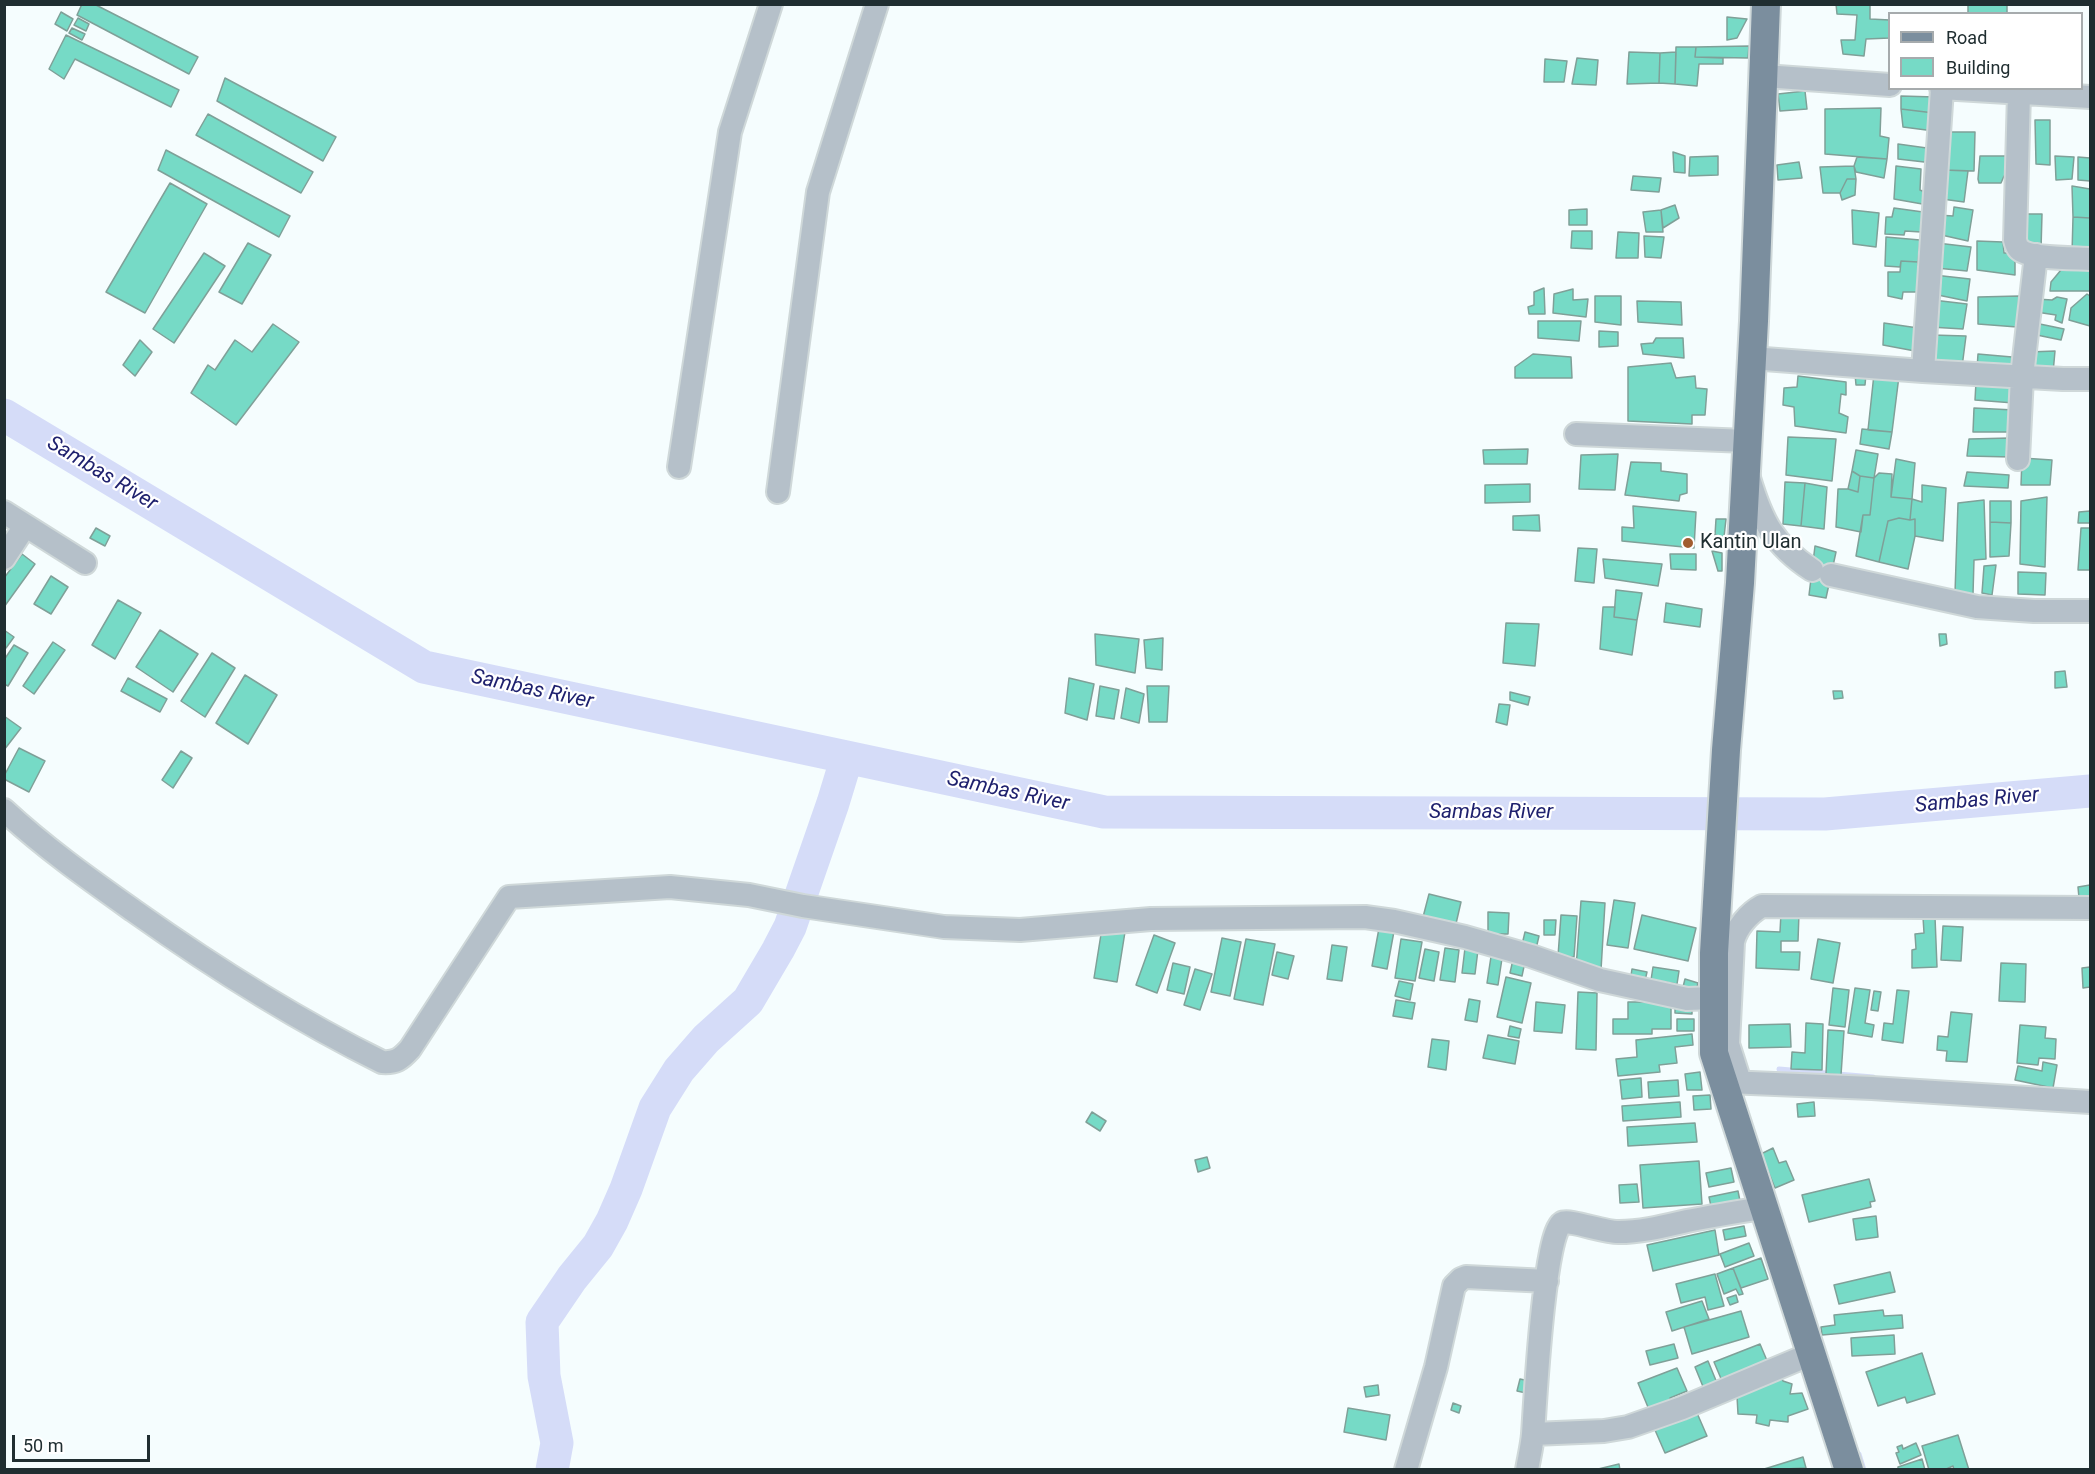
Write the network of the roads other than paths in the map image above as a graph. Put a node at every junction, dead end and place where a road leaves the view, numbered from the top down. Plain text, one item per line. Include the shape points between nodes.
1 (771, 4) edge
2 (877, 4) edge
3 (1766, 4) edge
4 (1764, 76) junction
5 (1888, 85) edge
6 (1942, 90) edge
7 (1973, 90) edge
8 (2019, 93) junction
9 (2091, 97) edge
10 (2036, 255) junction
11 (2091, 259) edge
12 (1751, 358) junction
13 (1923, 371) junction
14 (2022, 376) junction
15 (2091, 379) edge
16 (1576, 434) dead end
17 (1746, 452) junction
18 (2018, 459) dead end
19 (679, 467) dead end
20 (778, 492) dead end
21 (4, 512) edge
22 (25, 526) junction
23 (4, 558) edge
24 (85, 564) dead end
25 (2091, 611) edge
26 (4, 810) edge
27 (2091, 908) edge
28 (1714, 998) junction
29 (1732, 1082) junction
30 (2091, 1102) edge
31 (1763, 1208) junction
32 (1547, 1281) junction
33 (1811, 1354) junction
34 (1533, 1434) junction
35 (1406, 1470) edge
36 (1527, 1470) edge
37 (1849, 1470) edge

1 - 19 street via 730,132
2 - 20 street via 818,192
3 - 4 main road
4 - 5 street
4 - 12 main road
6 - 13 street
7 - 8 street
8 - 9 street
8 - 10 street via 2015,240 2019,249
10 - 11 street
10 - 14 street
12 - 13 street
12 - 17 main road
13 - 14 street
14 - 15 street
14 - 18 street
16 - 17 street
17 - 25 street via 1756,502 1772,534 1791,556 1822,572 1977,607
17 - 28 main road
21 - 22 street
22 - 23 street
22 - 24 street
26 - 28 street via 97,885 245,987 382,1062 393,1063 410,1049 509,897 670,887 749,895 944,927 1020,930 1142,919 1365,917 1475,940 1600,980 1687,999
27 - 29 street via 1762,906 1750,914 1732,942 1728,1044
28 - 29 main road via 1714,1053
29 - 30 street
29 - 31 main road
31 - 32 street via 1618,1233 1564,1222 1557,1229
31 - 33 main road
32 - 34 street via 1539,1333
32 - 35 street via 1466,1277 1454,1286 1436,1367
33 - 34 street via 1636,1425 1604,1431
33 - 37 main road
34 - 36 street

